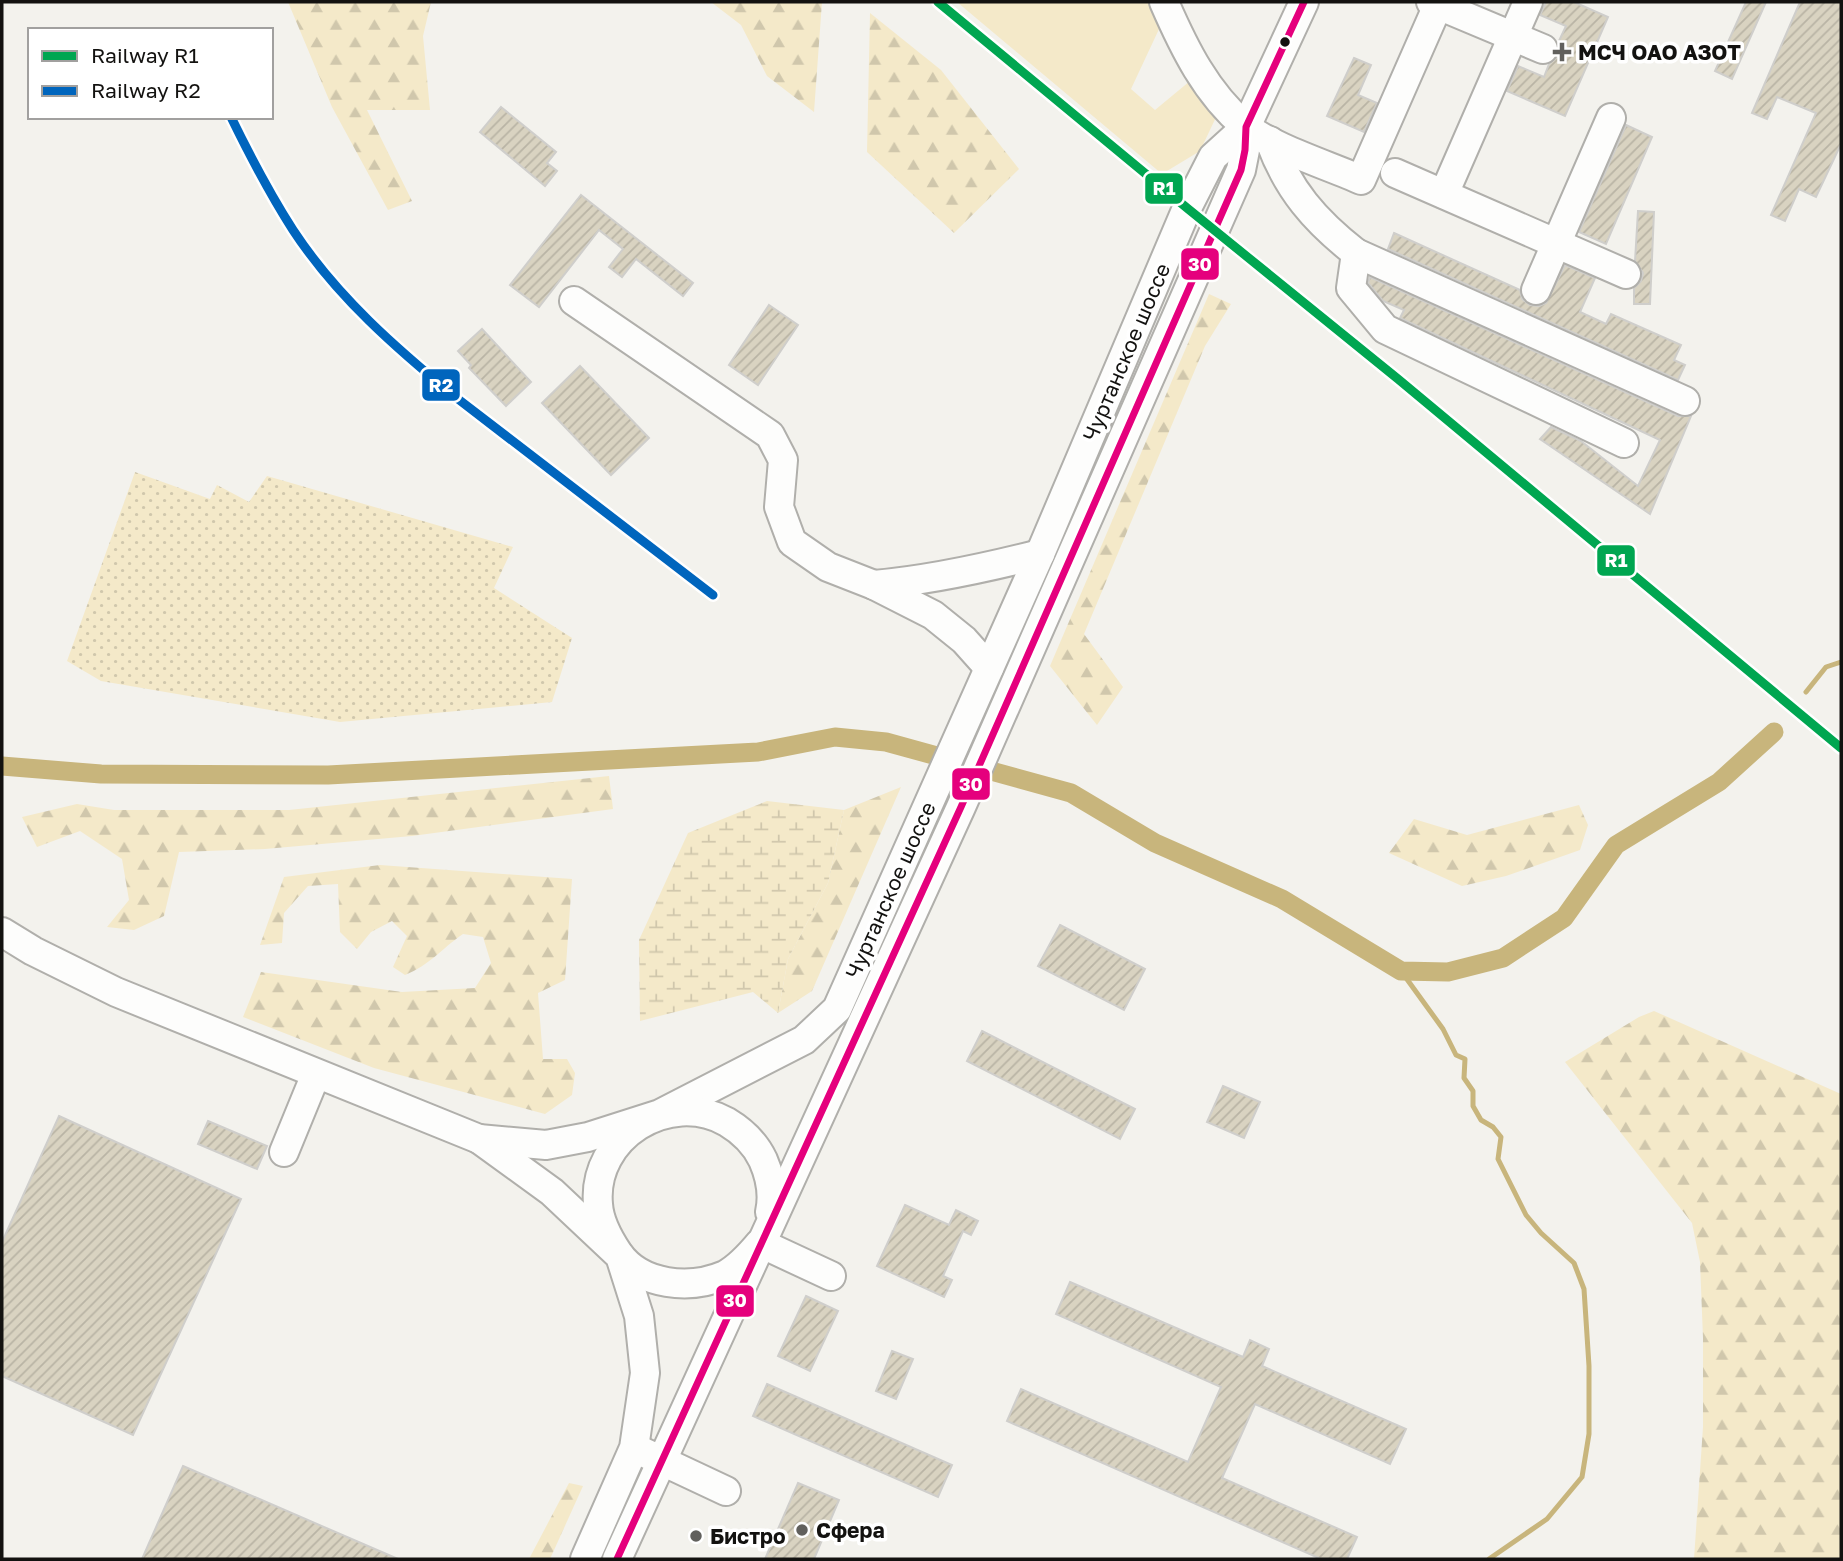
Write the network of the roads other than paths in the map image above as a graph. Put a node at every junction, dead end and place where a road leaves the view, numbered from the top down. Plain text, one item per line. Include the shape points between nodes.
1 (1164, 2) edge
2 (1304, 2) edge
3 (1528, 2) edge
4 (1434, 3) edge
5 (1513, 36) junction
6 (1544, 49) dead end
7 (1611, 118) dead end
8 (1246, 127) junction
9 (1270, 141) junction
10 (1395, 173) dead end
11 (1444, 194) junction
12 (1556, 244) junction
13 (1356, 253) junction
14 (1626, 274) dead end
15 (1536, 290) dead end
16 (574, 301) dead end
17 (1685, 401) dead end
18 (1624, 443) dead end
19 (1040, 554) junction
20 (874, 585) junction
21 (989, 668) junction
22 (2, 932) edge
23 (316, 1074) junction
24 (660, 1114) junction
25 (479, 1139) junction
26 (284, 1152) dead end
27 (763, 1237) junction
28 (620, 1256) junction
29 (831, 1276) dead end
30 (634, 1448) junction
31 (661, 1460) junction
32 (726, 1491) dead end
33 (584, 1559) edge
34 (617, 1559) edge

1 - 8 street via 1199,75
2 - 8 street
3 - 5 street
4 - 5 street
4 - 9 street via 1361,180
5 - 6 street
5 - 11 street
7 - 12 street
8 - 9 street
8 - 19 street, Чуртанское шоссе via 1213,157 1187,208
8 - 27 street, Чуртанское шоссе via 1241,170 999,723
9 - 13 street via 1296,195 1328,231
10 - 11 street
11 - 12 street
12 - 14 street
12 - 15 street
13 - 17 street
13 - 18 street via 1351,288 1385,329
16 - 20 street via 770,435 783,460 779,508 792,542 828,567
19 - 20 street via 943,576
19 - 21 street, Чуртанское шоссе
20 - 21 street via 933,615
21 - 24 street, Чуртанское шоссе via 837,1009 804,1040
22 - 23 street via 116,992
23 - 25 street
23 - 26 street
24 - 25 street, Чуртанское шоссе via 546,1145
24 - 27 street via 688,1110 715,1115 740,1129 758,1150 770,1176 772,1204
24 - 28 street via 634,1127 613,1148 601,1174 598,1203 604,1232
25 - 28 street via 552,1192
27 - 28 street via 750,1256 727,1274 699,1283 670,1283 643,1274
27 - 29 street
27 - 31 street, Чуртанское шоссе
28 - 30 street via 639,1316 645,1373
30 - 31 street
30 - 33 street
31 - 32 street
31 - 34 street, Чуртанское шоссе

